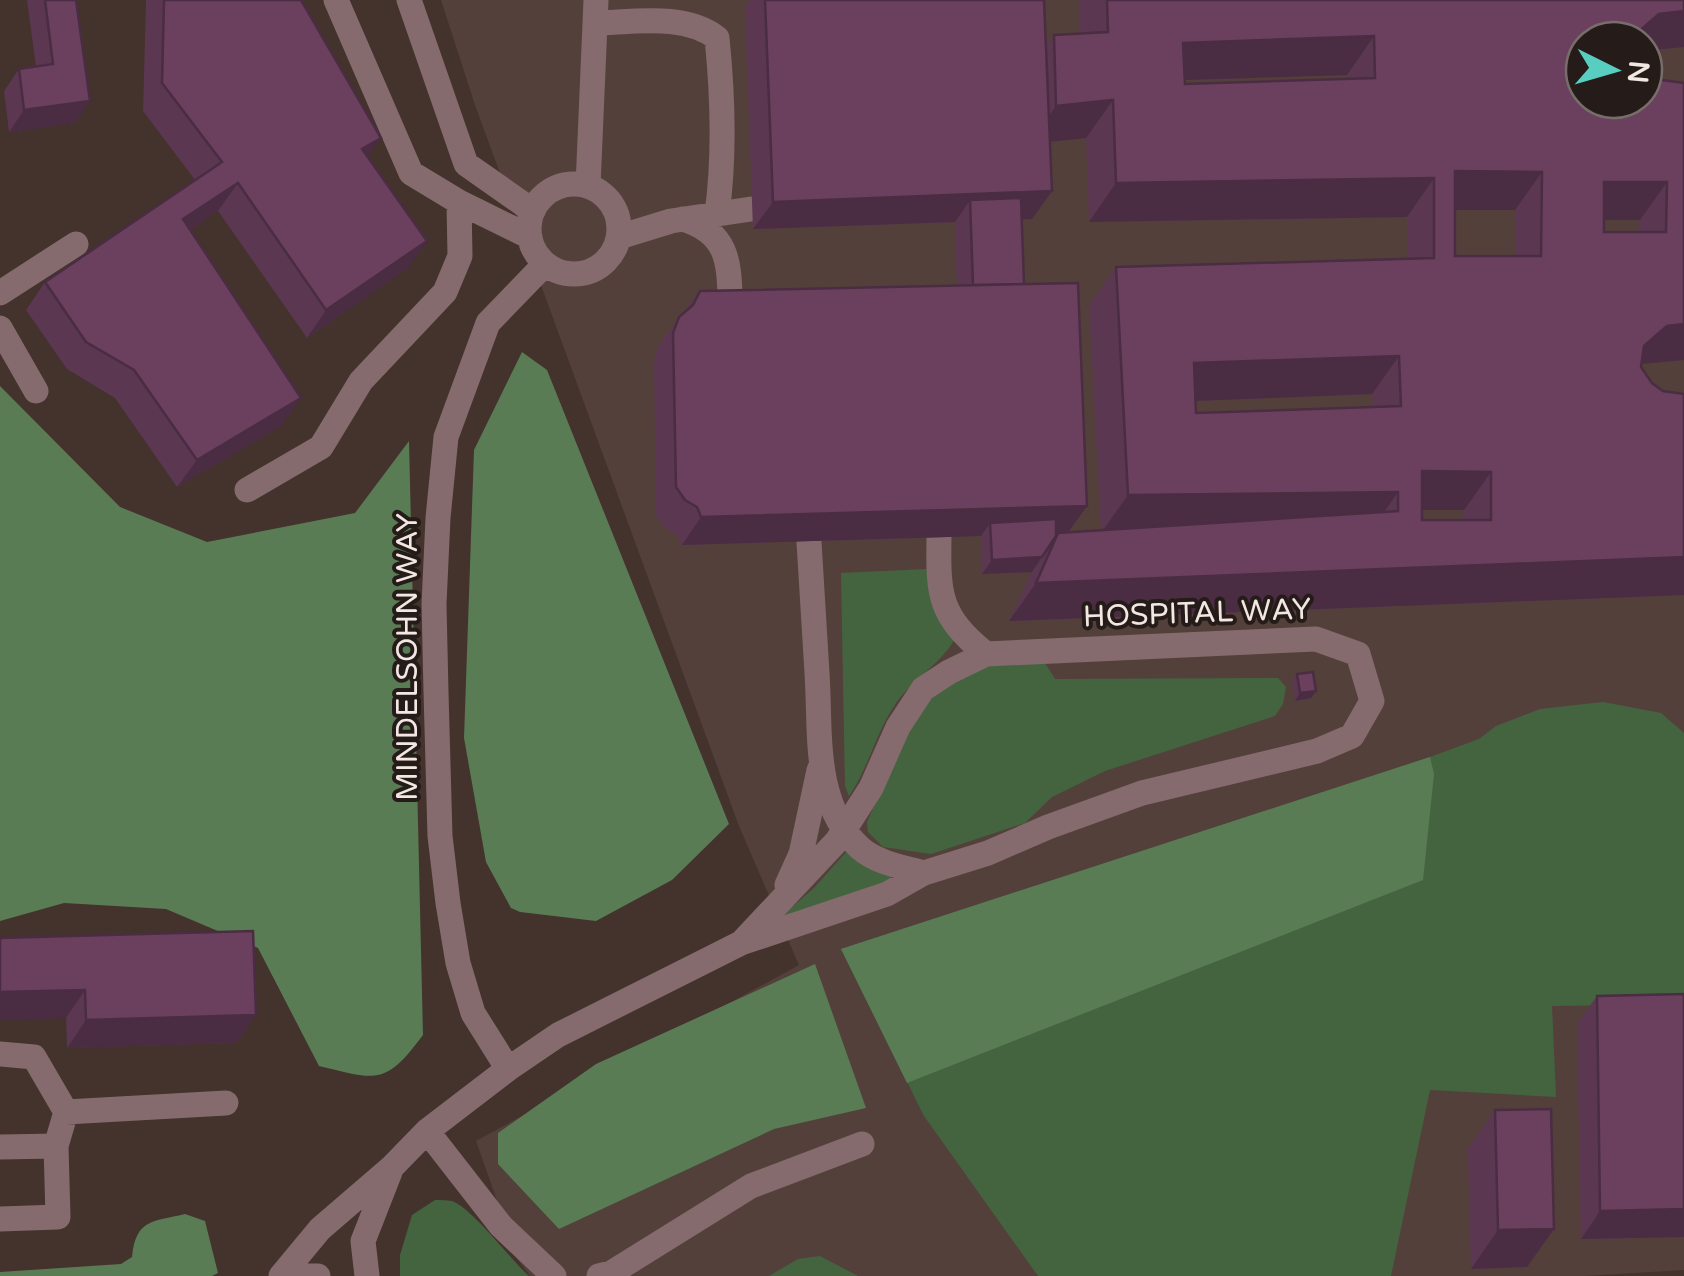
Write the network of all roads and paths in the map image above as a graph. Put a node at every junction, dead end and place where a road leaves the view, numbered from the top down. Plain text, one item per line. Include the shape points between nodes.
1 (336, 0) edge
2 (409, 0) edge
3 (596, 12) edge
4 (588, 186) junction
5 (459, 202) junction
6 (751, 209) dead end
7 (716, 214) junction
8 (683, 219) junction
9 (531, 224) junction
10 (619, 236) junction
11 (76, 244) dead end
12 (545, 264) junction
13 (0, 294) edge
14 (731, 316) edge
15 (0, 328) edge
16 (36, 390) dead end
17 (247, 490) dead end
18 (939, 538) edge
19 (809, 542) edge
20 (986, 654) junction
21 (820, 762) junction
22 (844, 829) junction
23 (924, 873) junction
24 (781, 899) junction
25 (741, 942) junction
26 (0, 1054) edge
27 (508, 1068) junction
28 (226, 1103) dead end
29 (66, 1112) junction
30 (427, 1131) junction
31 (862, 1144) dead end
32 (56, 1146) junction
33 (0, 1147) edge
34 (392, 1168) junction
35 (0, 1220) edge
36 (281, 1276) edge
37 (298, 1276) edge
38 (318, 1276) edge
39 (367, 1276) edge
40 (554, 1276) edge
41 (599, 1276) edge

1 - 5 street via 411,174
2 - 9 street via 466,164 498,186
3 - 4 street
3 - 7 street via 705,29 716,38 722,158
4 - 9 street via 554,188 541,198
4 - 10 street via 616,212
5 - 9 street
5 - 17 street via 460,256 444,292 361,381 321,447
6 - 7 street
7 - 8 street
8 - 10 street
8 - 14 street via 702,225 728,256
9 - 12 street via 532,246
10 - 12 street via 598,268 579,275
11 - 13 street
12 - 27 street, MINDELSOHN WAY via 488,323 446,438 434,604 448,902 473,1012
15 - 16 street
18 - 20 street via 938,591 962,634
19 - 21 street
20 - 22 street, HOSPITAL WAY via 923,689
20 - 23 street, HOSPITAL WAY via 1316,640 1358,654 1372,701 1352,736 1317,751 1142,793
21 - 22 street
21 - 24 street via 801,854
22 - 23 street via 876,859
22 - 24 street, HOSPITAL WAY
23 - 25 street, HOSPITAL WAY via 887,894
24 - 25 street, HOSPITAL WAY
25 - 27 street, HOSPITAL WAY via 558,1035
26 - 29 street via 34,1058
27 - 30 street, HOSPITAL WAY
28 - 29 street
29 - 32 street
30 - 34 street, HOSPITAL WAY
30 - 40 street via 501,1226
31 - 41 street via 752,1186
32 - 33 street
32 - 35 street via 58,1217
34 - 36 street, HOSPITAL WAY via 320,1228
34 - 39 street, HOSPITAL WAY via 362,1241
37 - 38 street

